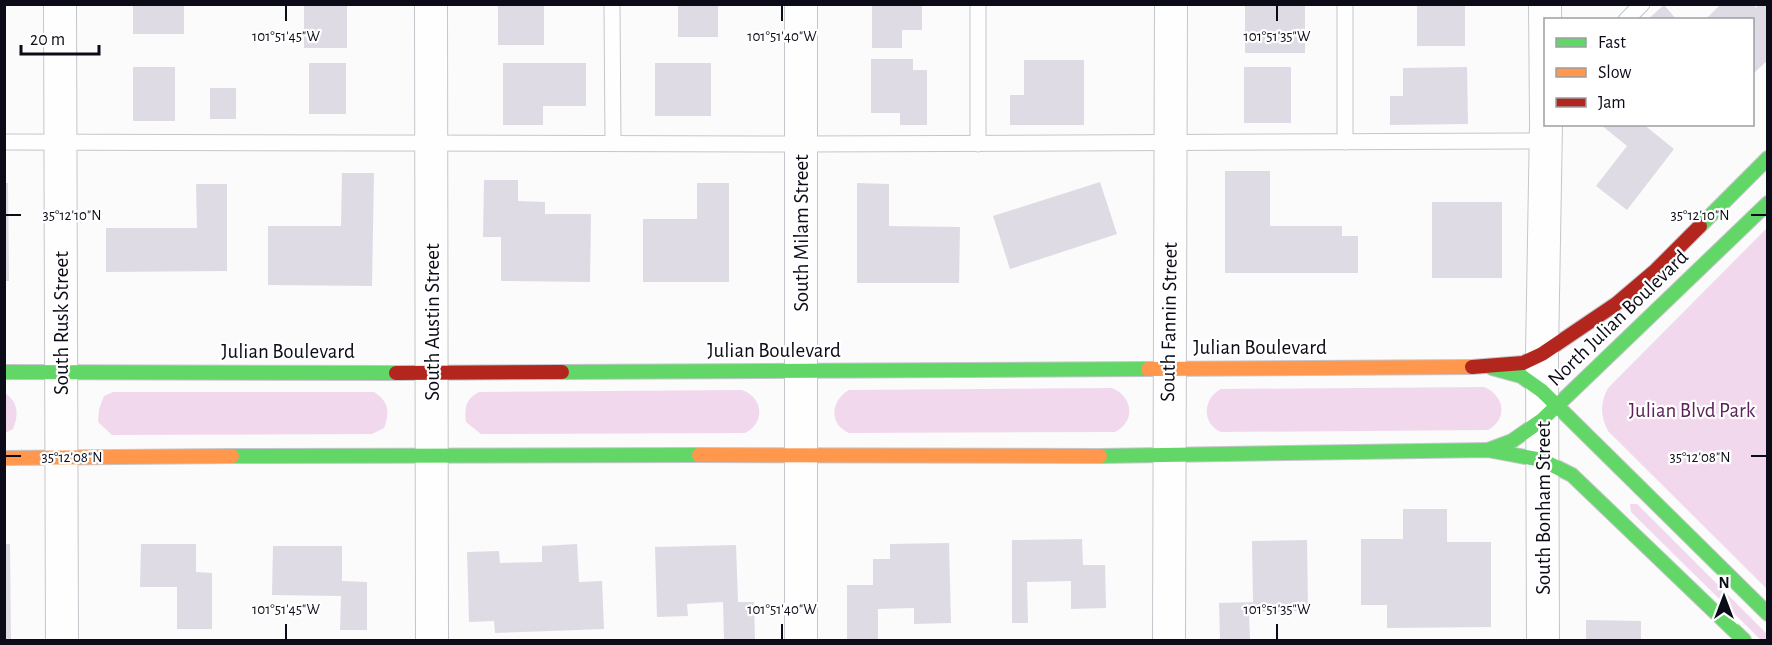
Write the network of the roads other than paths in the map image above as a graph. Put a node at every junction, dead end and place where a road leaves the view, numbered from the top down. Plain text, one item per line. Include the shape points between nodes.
1 (60, 4) edge
2 (431, 4) edge
3 (612, 4) edge
4 (801, 4) edge
5 (978, 4) edge
6 (1171, 4) edge
7 (1345, 4) edge
8 (1642, 4) edge
9 (1628, 18) edge
10 (1546, 128) edge
11 (4, 141) edge
12 (61, 141) junction
13 (1345, 142) junction
14 (431, 143) junction
15 (613, 143) junction
16 (1171, 143) junction
17 (801, 144) junction
18 (978, 144) junction
19 (1767, 158) edge
20 (1767, 203) edge
21 (1542, 354) junction
22 (1488, 367) junction
23 (1168, 368) junction
24 (802, 371) junction
25 (4, 372) edge
26 (61, 372) junction
27 (432, 372) junction
28 (1547, 406) junction
29 (1488, 450) junction
30 (432, 455) junction
31 (800, 456) junction
32 (1168, 456) junction
33 (4, 458) edge
34 (62, 459) junction
35 (1542, 460) junction
36 (1767, 614) edge
37 (62, 640) edge
38 (432, 640) edge
39 (801, 640) edge
40 (1169, 640) edge
41 (1543, 640) edge
42 (1744, 640) edge

1 - 12 street, South Rusk Street
2 - 14 street, South Austin Street
3 - 15 lane
4 - 17 street, South Milam Street
5 - 18 lane
6 - 16 street, South Fannin Street
7 - 13 lane
8 - 9 lane
10 - 13 lane
10 - 21 street, South Bonham Street
11 - 12 lane
12 - 14 lane
12 - 26 street, South Rusk Street
13 - 16 lane
14 - 15 lane
14 - 27 street, South Austin Street
15 - 17 lane
16 - 18 lane
16 - 23 street, South Fannin Street
17 - 18 lane
17 - 24 street, South Milam Street
19 - 21 street, North Julian Boulevard via 1637,287
20 - 28 street, North Julian Boulevard
21 - 22 street, Julian Boulevard via 1523,363
21 - 28 street, South Bonham Street
22 - 23 street, Julian Boulevard
22 - 28 street via 1521,376
23 - 24 street, Julian Boulevard
23 - 32 street, South Fannin Street
24 - 27 street, Julian Boulevard
24 - 31 street, South Milam Street
25 - 26 street, Julian Boulevard
26 - 27 street, Julian Boulevard
26 - 34 street, South Rusk Street
27 - 30 street, South Austin Street
28 - 29 street, North Julian Boulevard via 1512,441
28 - 35 street, South Bonham Street
28 - 36 street
29 - 32 street
29 - 35 street
30 - 31 street
30 - 34 street
30 - 38 street, South Austin Street
31 - 32 street
31 - 39 street, South Milam Street
32 - 40 street, South Fannin Street
33 - 34 street
34 - 37 street, South Rusk Street
35 - 41 street, South Bonham Street
35 - 42 street via 1580,482

